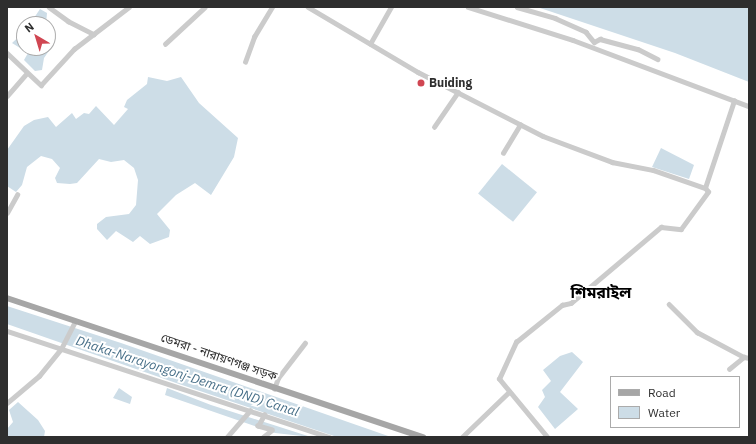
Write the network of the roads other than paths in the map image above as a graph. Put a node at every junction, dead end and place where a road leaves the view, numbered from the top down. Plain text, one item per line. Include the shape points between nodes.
1 (49, 7) edge
2 (129, 7) edge
3 (205, 7) edge
4 (272, 7) edge
5 (308, 7) edge
6 (391, 7) edge
7 (468, 7) edge
8 (517, 7) edge
9 (94, 34) junction
10 (165, 44) dead end
11 (370, 44) junction
12 (7, 53) edge
13 (658, 59) dead end
14 (245, 62) dead end
15 (27, 73) junction
16 (458, 92) junction
17 (7, 96) edge
18 (734, 101) junction
19 (749, 106) edge
20 (520, 125) junction
21 (434, 127) dead end
22 (503, 152) dead end
23 (706, 189) junction
24 (17, 195) dead end
25 (7, 213) edge
26 (7, 298) edge
27 (669, 304) dead end
28 (75, 322) junction
29 (7, 331) edge
30 (305, 343) dead end
31 (61, 349) junction
32 (746, 357) edge
33 (729, 368) dead end
34 (274, 389) junction
35 (509, 392) junction
36 (7, 404) edge
37 (250, 411) junction
38 (264, 415) junction
39 (226, 437) edge
40 (263, 437) edge
41 (329, 437) edge
42 (423, 437) edge
43 (462, 437) edge
44 (547, 437) edge

1 - 9 street via 68,21
2 - 9 street
3 - 10 street
4 - 14 street via 254,37
5 - 11 street
6 - 11 street
7 - 18 street via 573,40
8 - 13 street via 554,18 586,32 594,42 600,38 638,49
9 - 15 street via 74,49 41,85
11 - 16 street
12 - 15 street
15 - 17 street
16 - 20 street
16 - 21 street
18 - 19 street
18 - 23 street
20 - 22 street
20 - 23 street via 568,147 612,162 653,170
23 - 35 street via 681,229 661,227 571,303 562,305 516,342 498,376
24 - 25 street
26 - 28 main road, ডেমরা - নারায়ণগঞ্জ সড়ক
27 - 32 street via 697,332
28 - 31 street
28 - 34 main road, ডেমরা - নারায়ণগঞ্জ সড়ক
29 - 31 street
30 - 34 street via 278,378
31 - 36 street via 39,376
31 - 37 street
32 - 33 street
34 - 42 main road, ডেমরা - নারায়ণগঞ্জ সড়ক
35 - 43 street
35 - 44 street
37 - 38 street
37 - 39 street
38 - 40 street via 258,426 272,430
38 - 41 street

